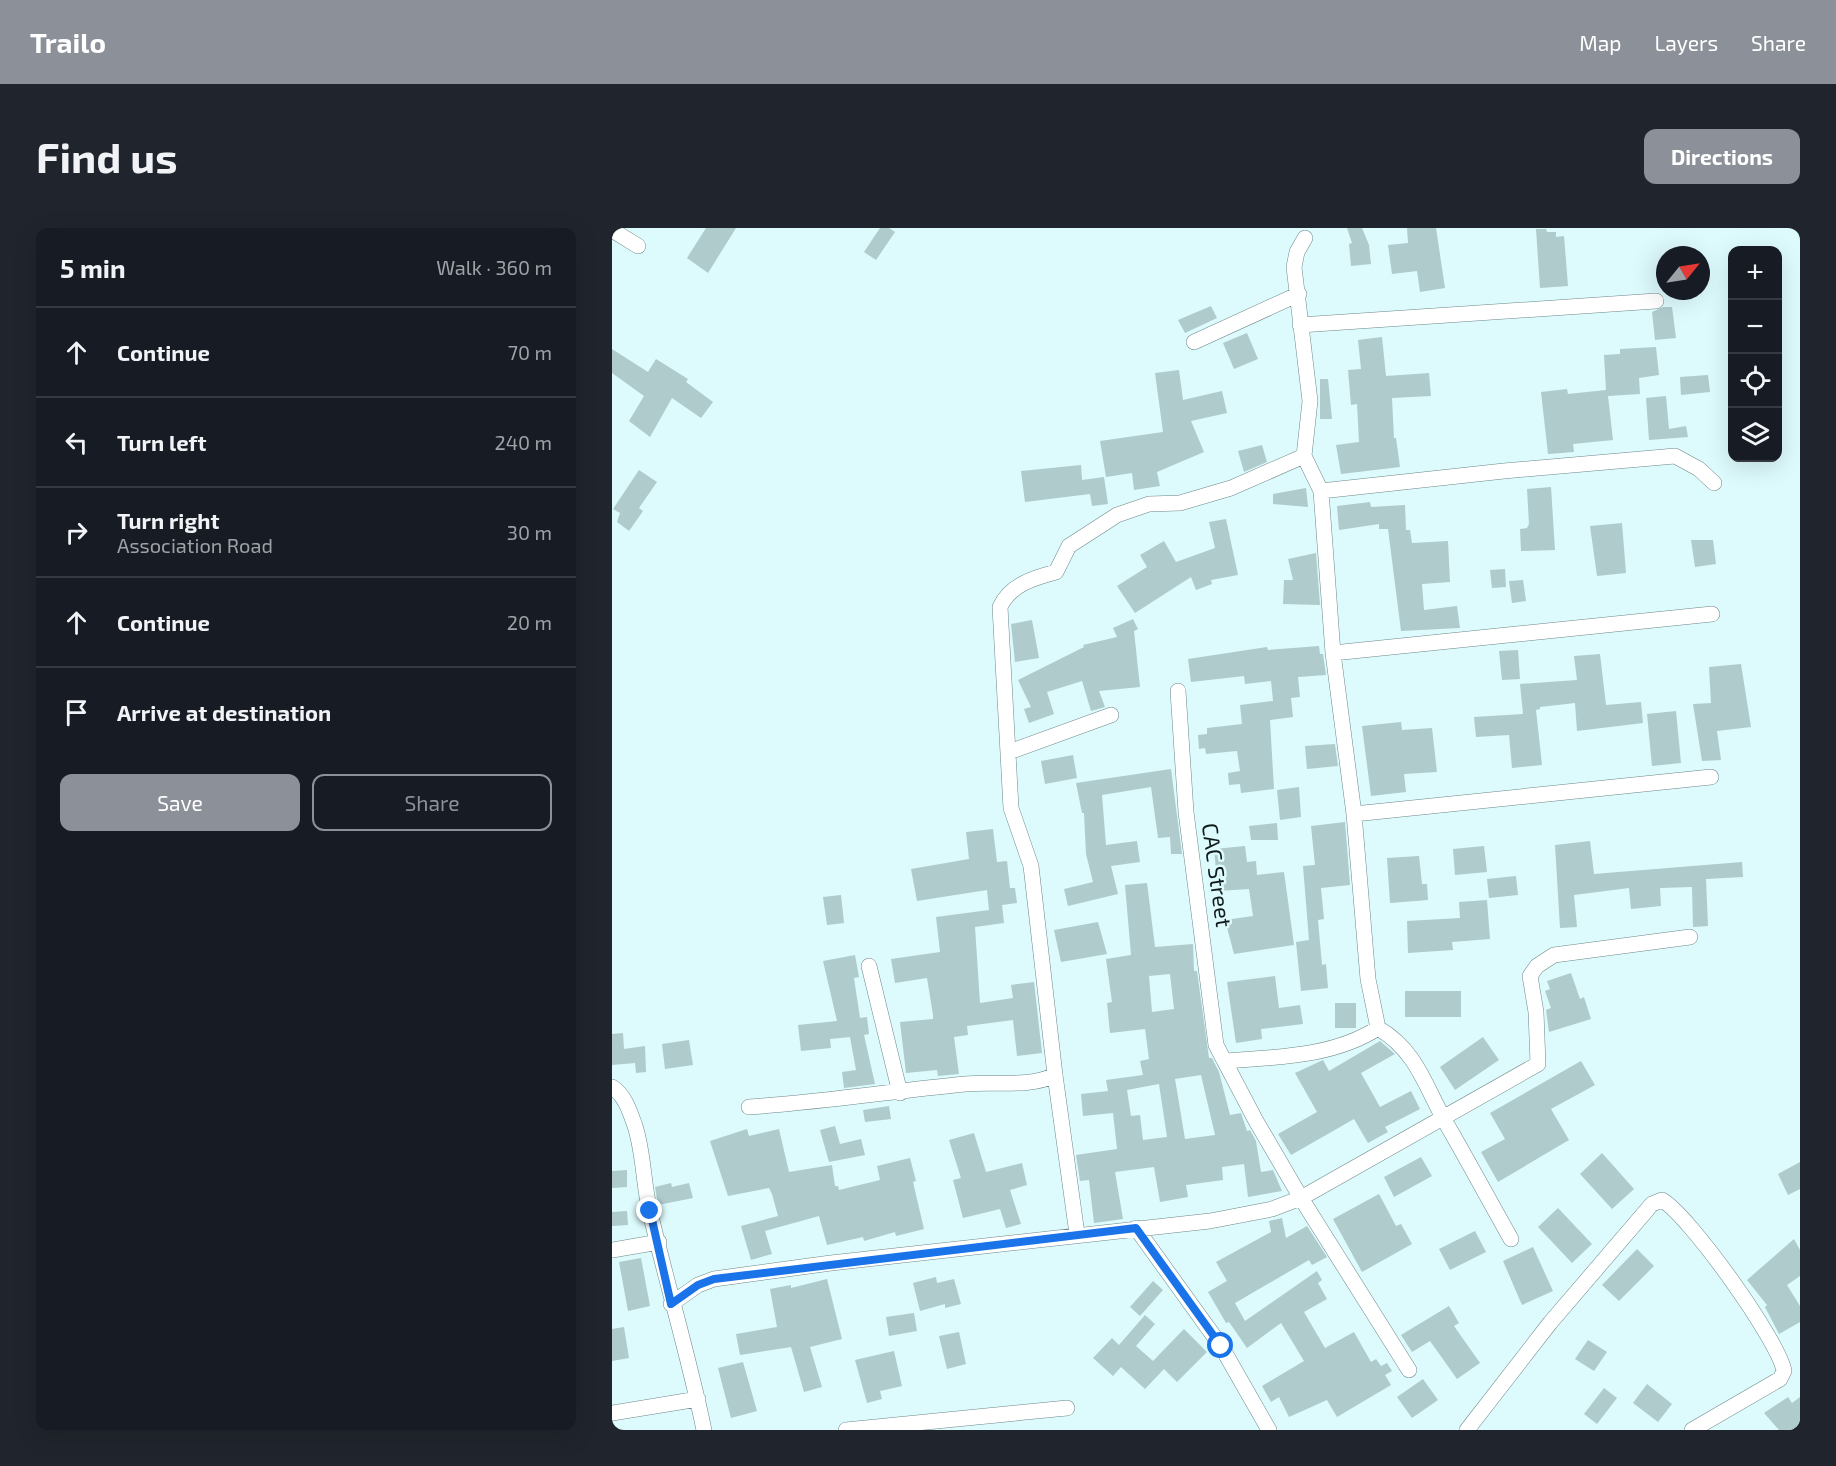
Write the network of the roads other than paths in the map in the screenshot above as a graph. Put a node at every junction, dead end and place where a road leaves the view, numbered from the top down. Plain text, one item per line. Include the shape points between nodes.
1 (612, 230) edge
2 (1305, 238) dead end
3 (638, 246) dead end
4 (1299, 294) junction
5 (1656, 301) dead end
6 (1300, 325) junction
7 (1194, 342) dead end
8 (1304, 456) junction
9 (1714, 483) dead end
10 (1321, 491) junction
11 (1712, 614) dead end
12 (1333, 653) junction
13 (1178, 691) dead end
14 (1111, 715) dead end
15 (1009, 752) junction
16 (1711, 777) dead end
17 (1354, 814) junction
18 (1690, 936) dead end
19 (869, 966) dead end
20 (1377, 1028) junction
21 (1226, 1061) junction
22 (1055, 1075) junction
23 (612, 1088) edge
24 (900, 1093) junction
25 (749, 1107) dead end
26 (1443, 1117) junction
27 (1301, 1198) junction
28 (1136, 1228) junction
29 (1077, 1234) junction
30 (1511, 1239) dead end
31 (659, 1242) junction
32 (612, 1250) edge
33 (671, 1304) junction
34 (1409, 1370) dead end
35 (698, 1399) junction
36 (1066, 1408) dead end
37 (612, 1413) edge
38 (704, 1430) edge
39 (846, 1430) edge
40 (1269, 1430) edge
41 (1467, 1430) edge
42 (1692, 1430) edge

1 - 3 street
2 - 4 street via 1294,267
4 - 6 street
4 - 7 street
5 - 6 street
6 - 8 street via 1310,401
8 - 10 street
8 - 15 street via 1231,488 1180,503 1149,504 1117,515 1069,546 1056,572 1030,578 1005,596 1000,607
9 - 10 street via 1676,456
10 - 12 street
11 - 12 street
12 - 17 street
13 - 21 street, CAC Street via 1186,812 1212,1024 1216,1045
14 - 15 street
15 - 22 street via 1011,808 1032,866
16 - 17 street
17 - 20 street via 1368,979
18 - 26 street via 1544,959 1530,976 1538,1064
19 - 24 street
20 - 21 street via 1359,1040 1334,1047 1291,1056
20 - 26 street via 1408,1054 1427,1081
21 - 27 street, CAC Street
22 - 24 street via 1040,1083 966,1084
22 - 29 street
23 - 31 street via 626,1103 634,1125
24 - 25 street
26 - 27 street
26 - 30 street
27 - 28 street via 1272,1209 1210,1221
27 - 34 street, CAC Street
28 - 29 street
28 - 40 street via 1221,1346
29 - 33 street via 714,1279
31 - 32 street
31 - 33 street
33 - 35 street
35 - 37 street
35 - 38 street
36 - 39 street
41 - 42 street via 1550,1323 1652,1204 1662,1200 1687,1221 1718,1260 1774,1348 1784,1371 1780,1379

